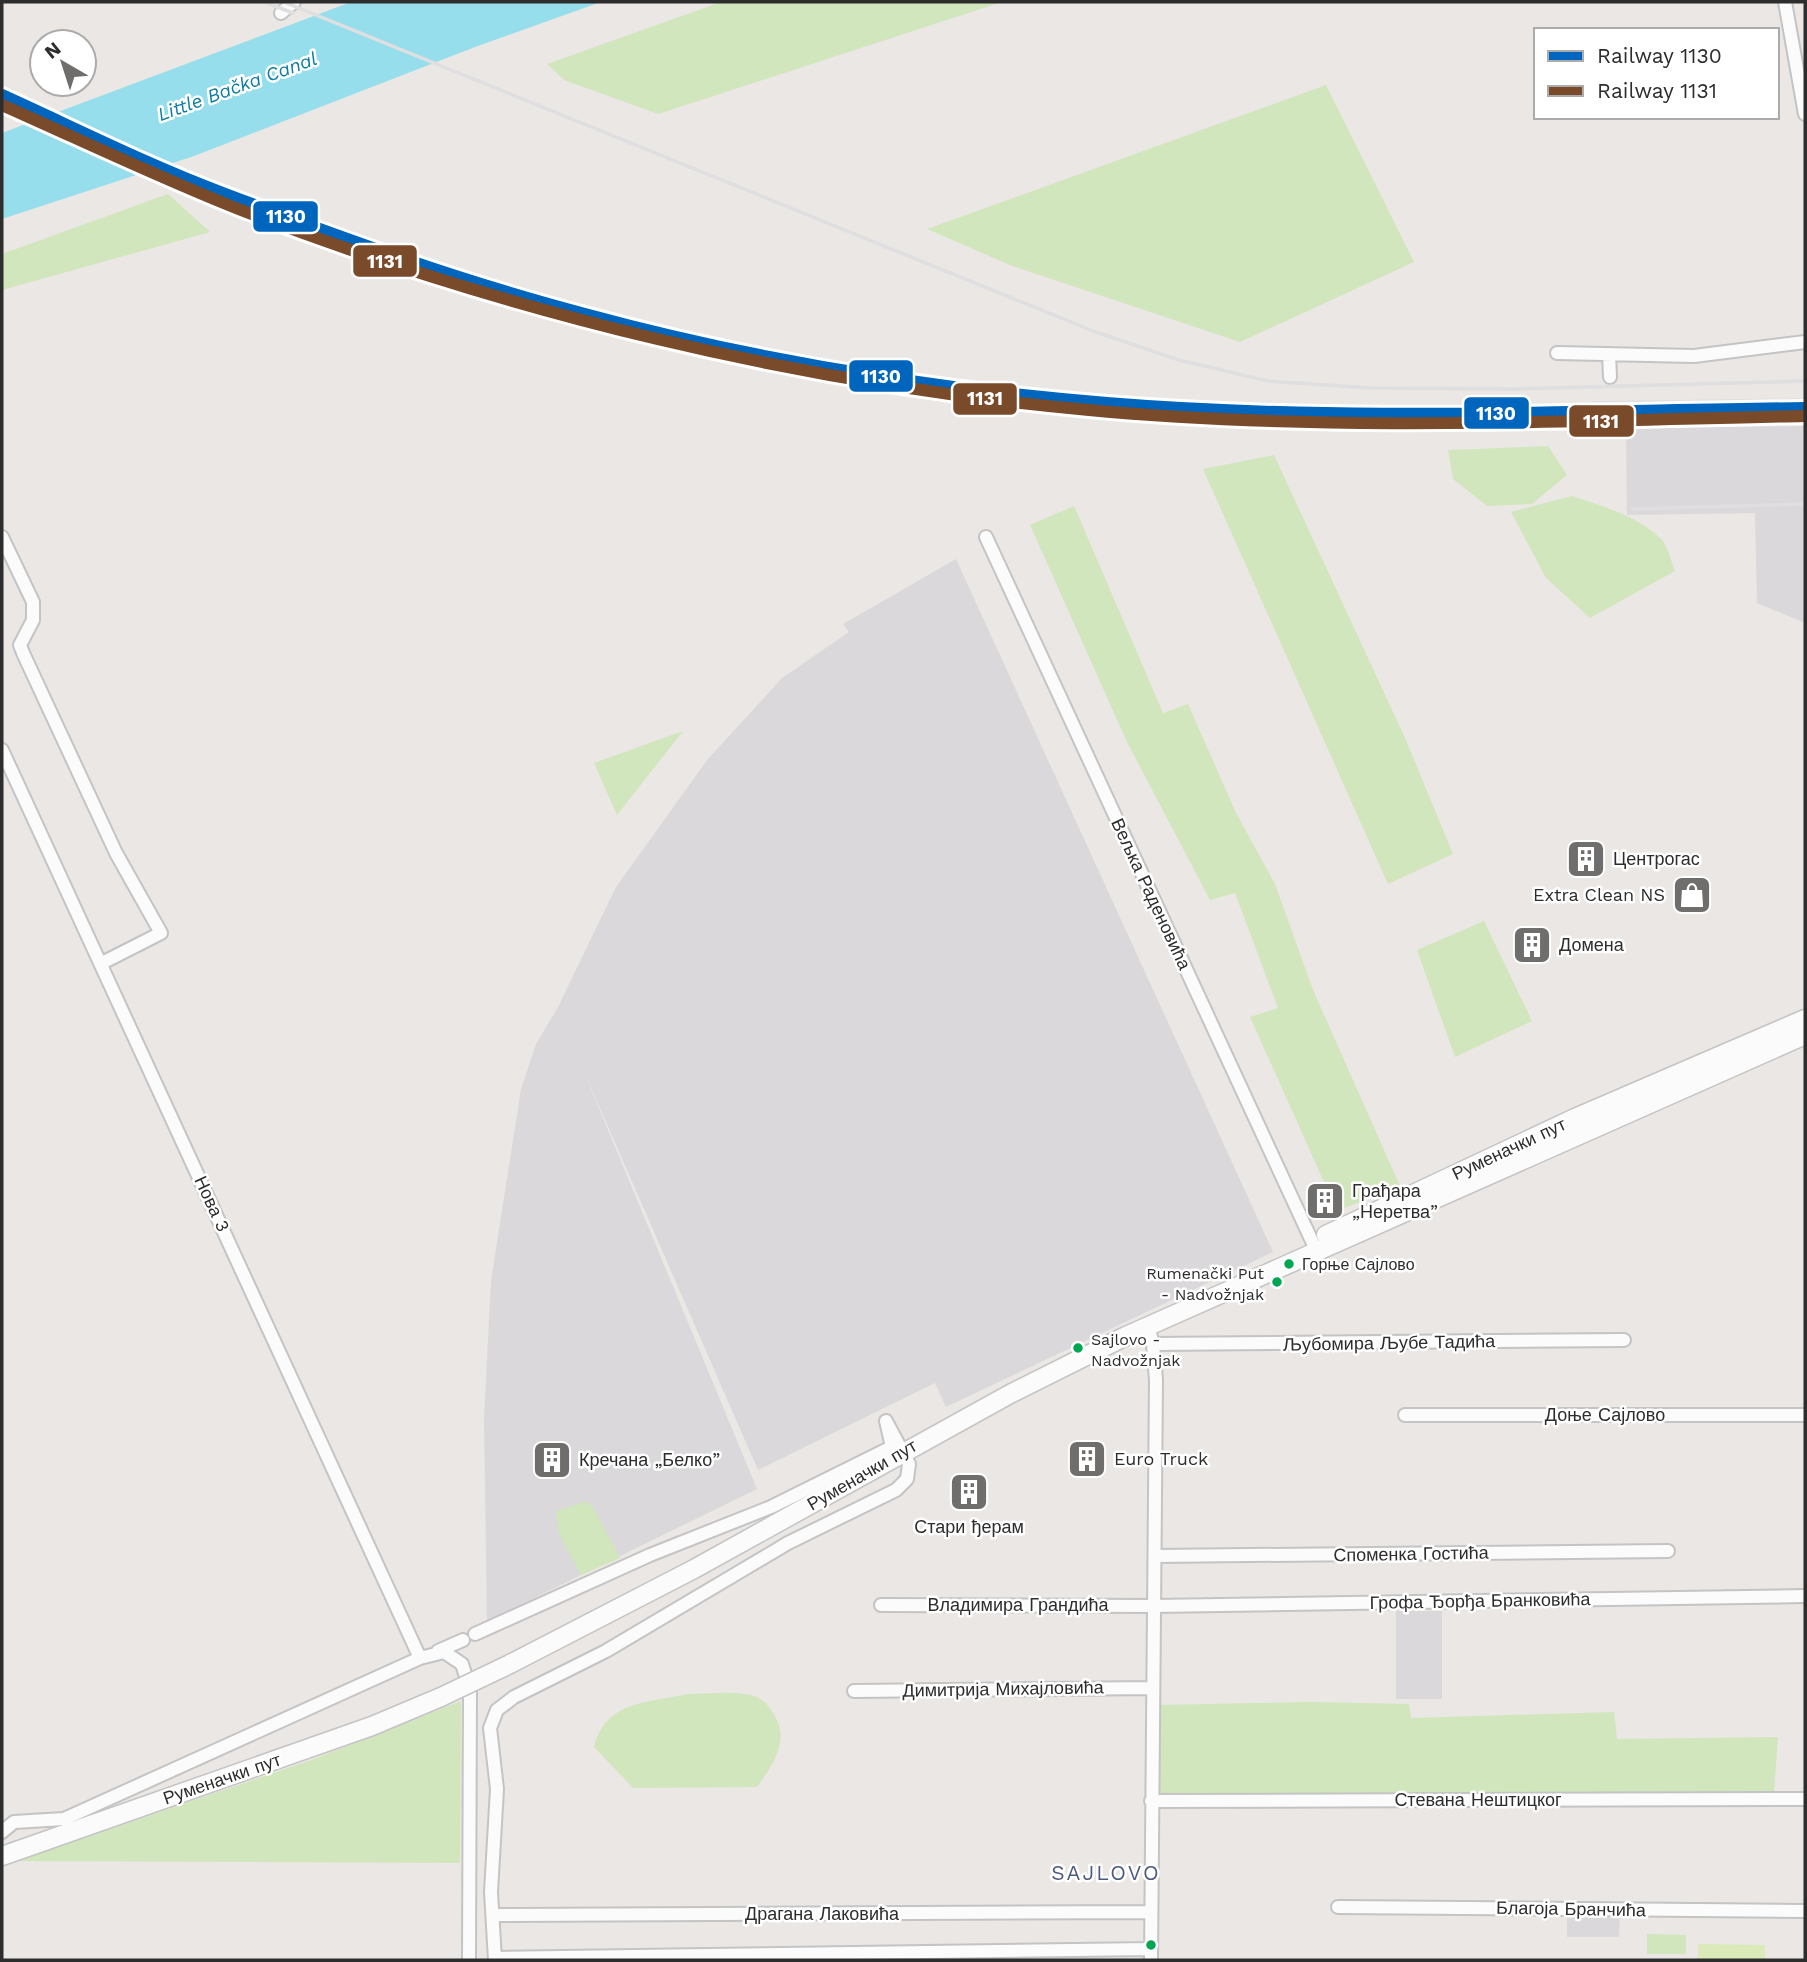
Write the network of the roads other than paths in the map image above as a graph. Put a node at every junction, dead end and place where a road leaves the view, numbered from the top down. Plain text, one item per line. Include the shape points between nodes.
1 (293, 2) edge
2 (1785, 2) edge
3 (281, 13) dead end
4 (1805, 114) edge
5 (1805, 342) edge
6 (1557, 353) dead end
7 (1609, 354) junction
8 (1610, 377) dead end
9 (2, 537) edge
10 (986, 537) dead end
11 (2, 750) edge
12 (102, 963) junction
13 (1805, 1019) edge
14 (1805, 1035) edge
15 (1362, 1224) junction
16 (1314, 1247) junction
17 (1151, 1335) junction
18 (1624, 1340) dead end
19 (1405, 1415) dead end
20 (1805, 1415) edge
21 (902, 1451) junction
22 (1668, 1551) dead end
23 (1154, 1556) junction
24 (1805, 1596) edge
25 (881, 1605) dead end
26 (1154, 1605) junction
27 (433, 1653) junction
28 (420, 1658) junction
29 (1153, 1688) junction
30 (854, 1691) dead end
31 (1805, 1799) edge
32 (1151, 1801) junction
33 (2, 1832) edge
34 (4, 1851) edge
35 (1338, 1907) dead end
36 (1805, 1911) edge
37 (1151, 1912) junction
38 (494, 1915) junction
39 (1151, 1954) edge
40 (495, 1959) edge
41 (469, 1960) edge

1 - 3 street
2 - 4 street
5 - 7 street via 1694,356
6 - 7 street
7 - 8 street
9 - 12 street via 33,602 33,620 20,645 23,653 116,853 161,933
10 - 16 street, Вељка Раденовића
11 - 12 street, Нова 3
12 - 28 street, Нова 3
13 - 15 main road, Руменачки пут via 1575,1118
14 - 15 main road, Руменачки пут
15 - 16 main road, Руменачки пут
16 - 17 main road, Руменачки пут via 1218,1293
17 - 18 street, Љубомира Љубе Тадића
17 - 21 main road, Руменачки пут via 1010,1394
17 - 23 street
19 - 20 street, Доње Сајлово
21 - 27 street via 886,1421 892,1447 771,1507 650,1555
21 - 34 main road, Руменачки пут, bridge via 682,1575 441,1696 372,1726
21 - 38 street via 909,1472 896,1490 788,1543 497,1710 490,1728 497,1789 491,1892
22 - 23 street, Споменка Гостића
23 - 26 street
24 - 26 street, Грофа Ђорђа Бранковића
25 - 26 street, Владимира Грандића
26 - 29 street
27 - 28 street
27 - 41 street via 457,1658 470,1690
28 - 33 street via 76,1814 51,1822 14,1822
29 - 30 street, Димитрија Михајловића
29 - 32 street
31 - 32 street, Стевана Нештицког
32 - 37 street
35 - 36 street, Благоја Бранчића
37 - 38 street, Драгана Лаковића
37 - 39 street
38 - 40 street
39 - 40 street

